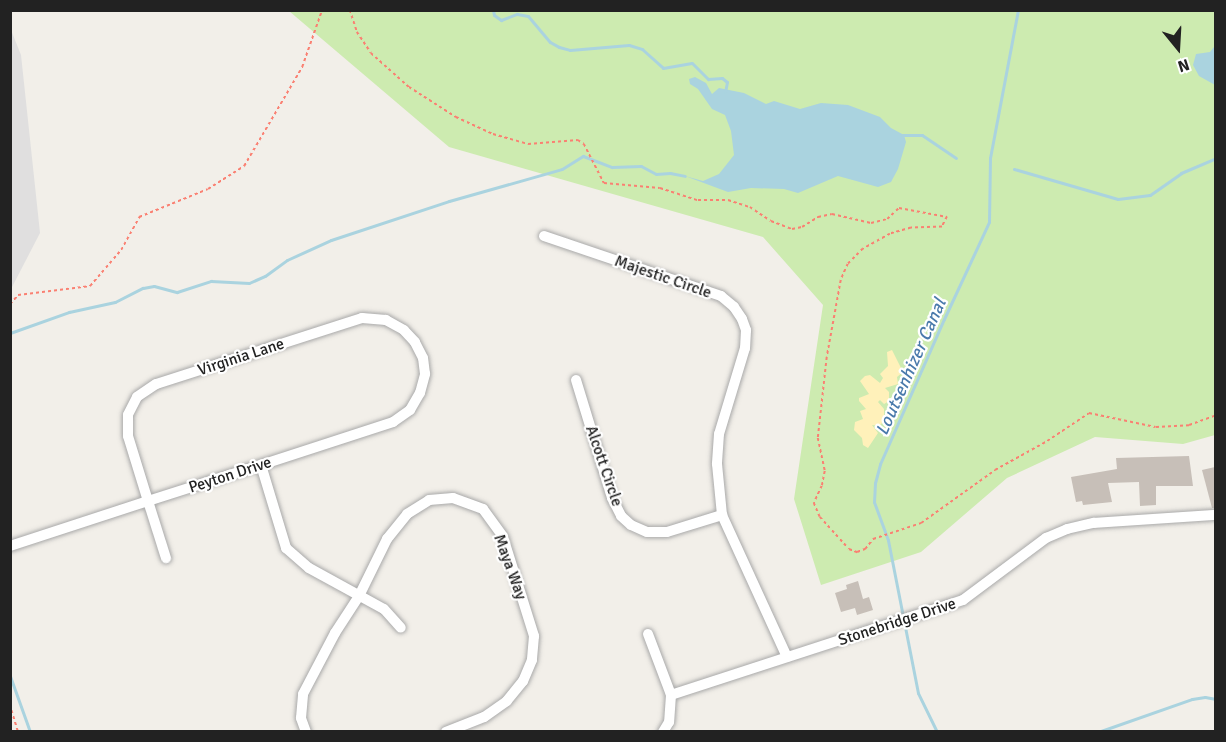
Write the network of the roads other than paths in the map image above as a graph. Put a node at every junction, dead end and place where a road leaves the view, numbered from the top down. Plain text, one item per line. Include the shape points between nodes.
1 (544, 236) dead end
2 (425, 374) joint
3 (576, 380) dead end
4 (261, 465) junction
5 (148, 501) junction
6 (722, 515) junction
7 (1215, 515) edge
8 (10, 546) edge
9 (166, 558) dead end
10 (360, 596) junction
11 (401, 628) dead end
12 (648, 634) dead end
13 (787, 657) junction
14 (671, 695) junction
15 (306, 732) edge
16 (447, 732) edge
17 (663, 732) edge

1 - 6 street, Majestic Circle via 721,296 742,319 747,330 745,348 719,434 717,464
2 - 4 street, Peyton Drive via 410,411 393,422
2 - 5 street, Virginia Lane via 416,342 404,330 386,320 363,318 156,384 137,397 128,415 128,436
3 - 6 street, Alcott Circle via 621,516 647,532 667,532
4 - 5 street, Peyton Drive
4 - 10 street via 286,548 309,568
5 - 8 street, Peyton Drive
5 - 9 street, Virginia Lane
6 - 13 street, Majestic Circle
7 - 13 street, Stonebridge Drive via 1094,523 1066,529 1046,538 963,600
10 - 11 street via 384,609
10 - 15 street, Maya Way via 335,633 303,694 301,717
10 - 16 street, Maya Way via 387,539 407,514 429,500 453,498 483,509 503,537 534,636 532,660 523,681 507,701 484,717
12 - 14 street
13 - 14 street, Stonebridge Drive
14 - 17 street via 669,722

